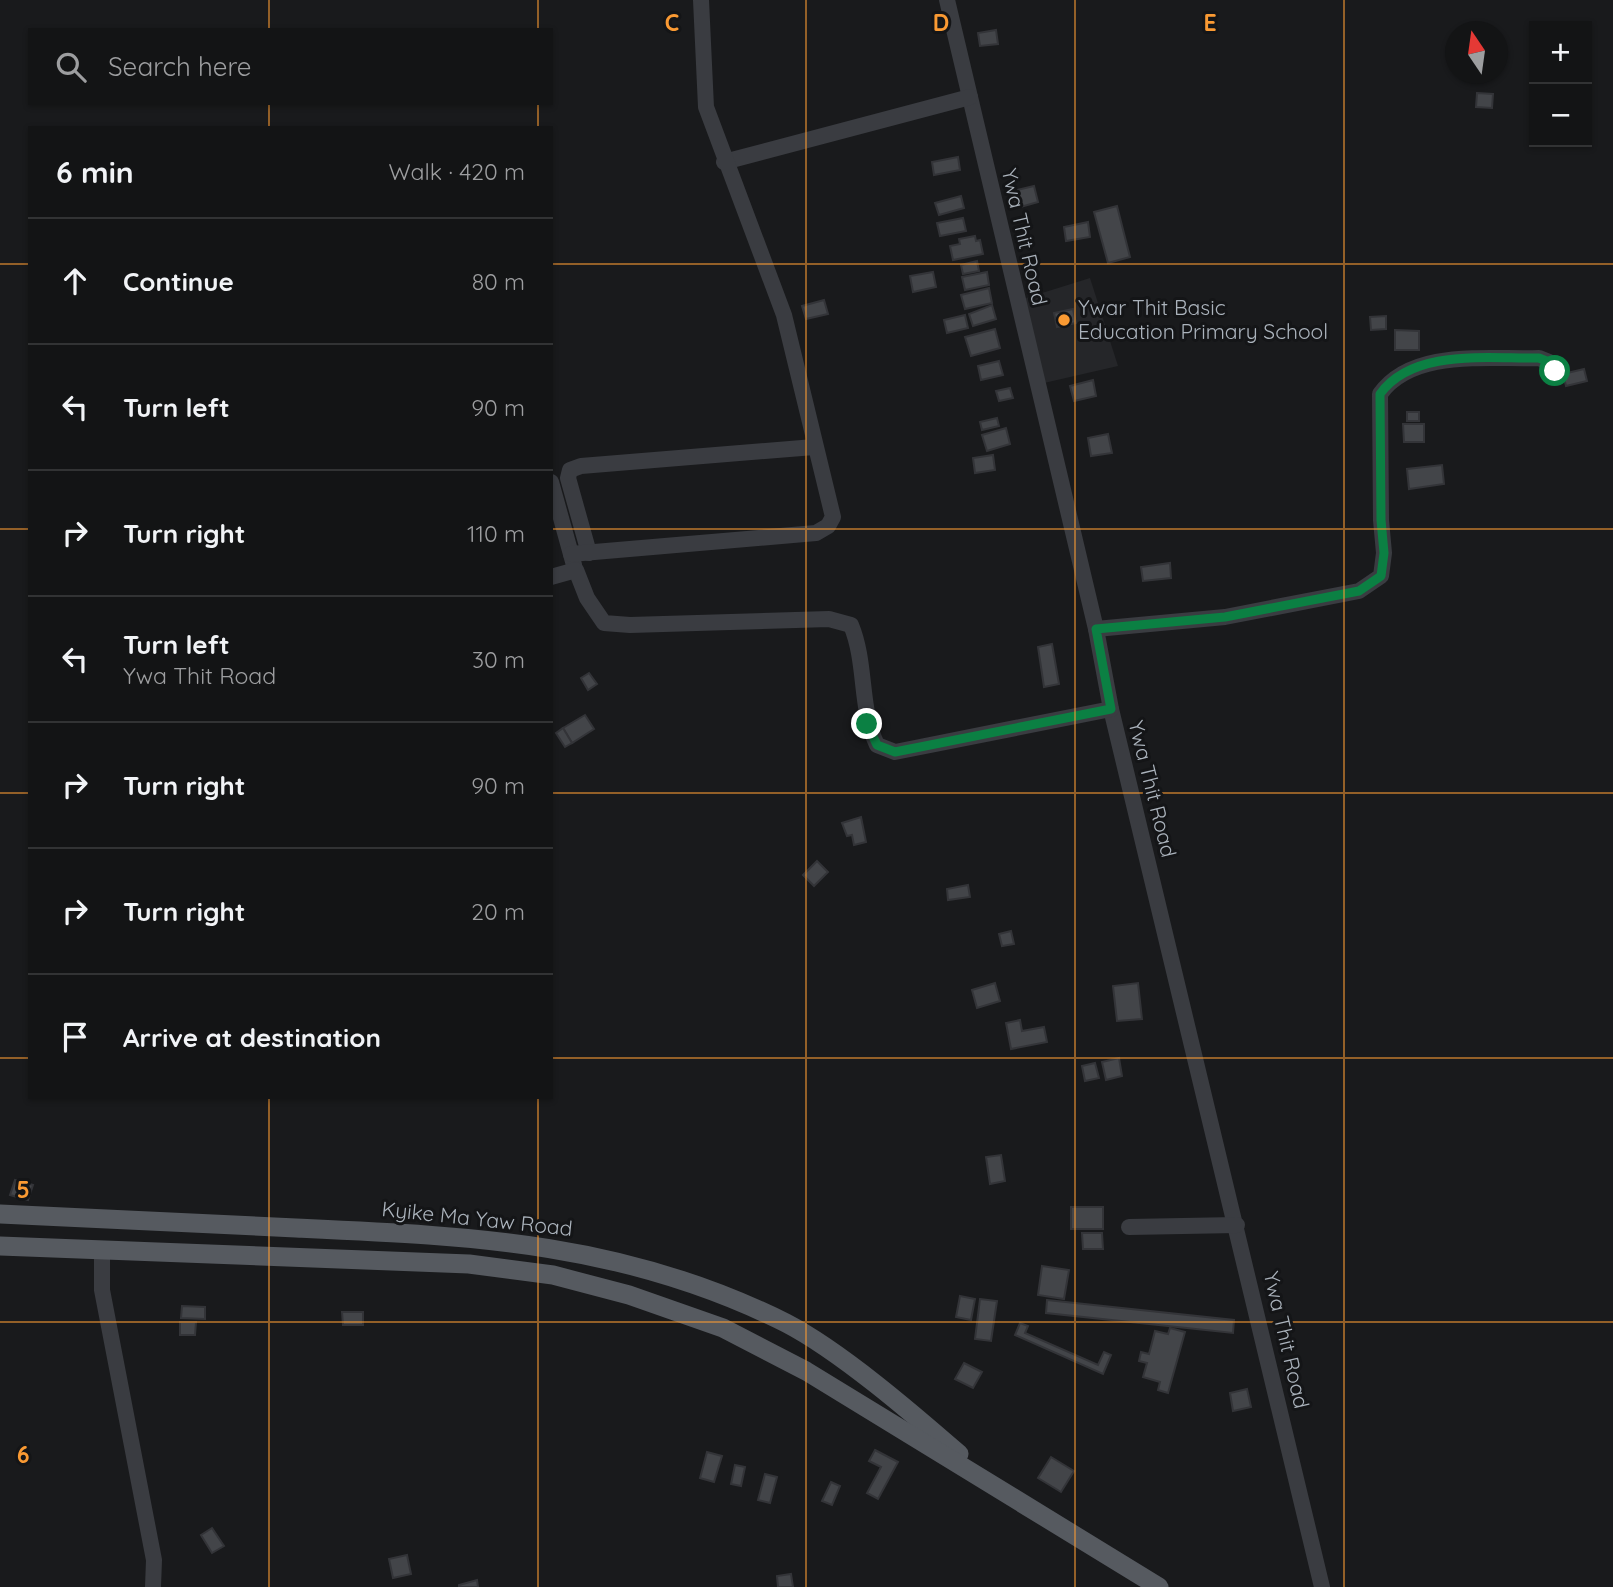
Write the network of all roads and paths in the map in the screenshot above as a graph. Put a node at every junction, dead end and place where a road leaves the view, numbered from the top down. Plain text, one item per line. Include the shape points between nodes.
1 (701, 0) edge
2 (947, 0) edge
3 (970, 97) junction
4 (724, 162) junction
5 (1555, 371) dead end
6 (814, 447) junction
7 (553, 489) edge
8 (589, 553) junction
9 (574, 562) junction
10 (553, 576) edge
11 (1096, 629) junction
12 (1111, 709) junction
13 (0, 1214) edge
14 (1237, 1225) junction
15 (1129, 1227) dead end
16 (0, 1245) edge
17 (102, 1250) junction
18 (1005, 1494) junction
19 (152, 1587) edge
20 (1159, 1587) edge
21 (1322, 1587) edge

1 - 4 street via 705,107
2 - 3 street, Ywa Thit Road
3 - 4 street
3 - 11 street, Ywa Thit Road
4 - 6 street via 784,315
5 - 11 street via 1539,358 1447,360 1421,366 1388,383 1380,394 1381,576 1359,591 1225,617
6 - 8 street via 833,517 816,533
6 - 8 street via 570,470 568,478
7 - 9 street
8 - 9 street
9 - 10 street
9 - 12 street via 587,598 604,623 829,619 851,625 860,647 867,724 877,745 895,752
11 - 12 street, Ywa Thit Road
12 - 14 street, Ywa Thit Road
13 - 18 main road, Kyike Ma Yaw Road via 350,1230 534,1244 644,1266 788,1324 878,1388
14 - 15 street
14 - 21 street, Ywa Thit Road
16 - 17 main road, Kyike Ma Yaw Road
17 - 18 main road, Kyike Ma Yaw Road via 469,1264 553,1275 629,1295 723,1328 806,1371
17 - 19 street via 102,1290 154,1560
18 - 20 main road, Kyike Ma Yaw Road

